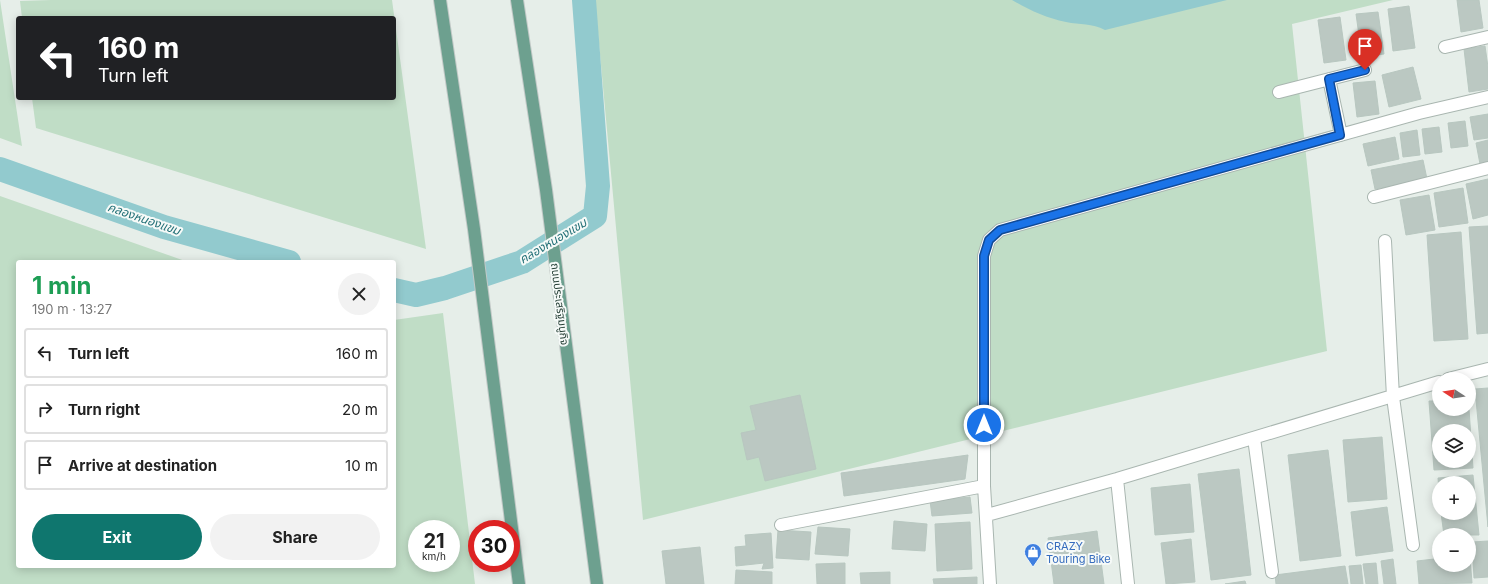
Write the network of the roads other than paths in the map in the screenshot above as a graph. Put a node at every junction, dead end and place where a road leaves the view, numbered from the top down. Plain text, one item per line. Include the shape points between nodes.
1 (440, 0) edge
2 (517, 0) edge
3 (1488, 37) edge
4 (1446, 47) dead end
5 (1365, 70) dead end
6 (1329, 79) junction
7 (1279, 92) dead end
8 (1488, 97) edge
9 (1340, 135) junction
10 (1488, 168) edge
11 (1374, 197) dead end
12 (1385, 241) dead end
13 (1488, 369) edge
14 (1476, 372) edge
15 (1432, 384) edge
16 (1393, 397) junction
17 (1254, 438) junction
18 (1117, 479) junction
19 (984, 486) junction
20 (987, 515) junction
21 (781, 525) dead end
22 (1413, 545) dead end
23 (1272, 572) dead end
24 (519, 584) edge
25 (597, 584) edge
26 (990, 584) edge
27 (1128, 584) edge

1 - 24 main road via 474,229
2 - 25 main road, ถนนประเสริฐมนูกิจ via 546,190
3 - 4 street
5 - 6 street
6 - 7 street
6 - 9 street
8 - 9 street
9 - 19 street via 1000,230 989,240 984,256
10 - 11 street
12 - 16 street
13 - 14 street
15 - 16 street
16 - 17 street
16 - 22 street
17 - 18 street
17 - 23 street
18 - 20 street
18 - 27 street
19 - 20 street
19 - 21 street
20 - 26 street

